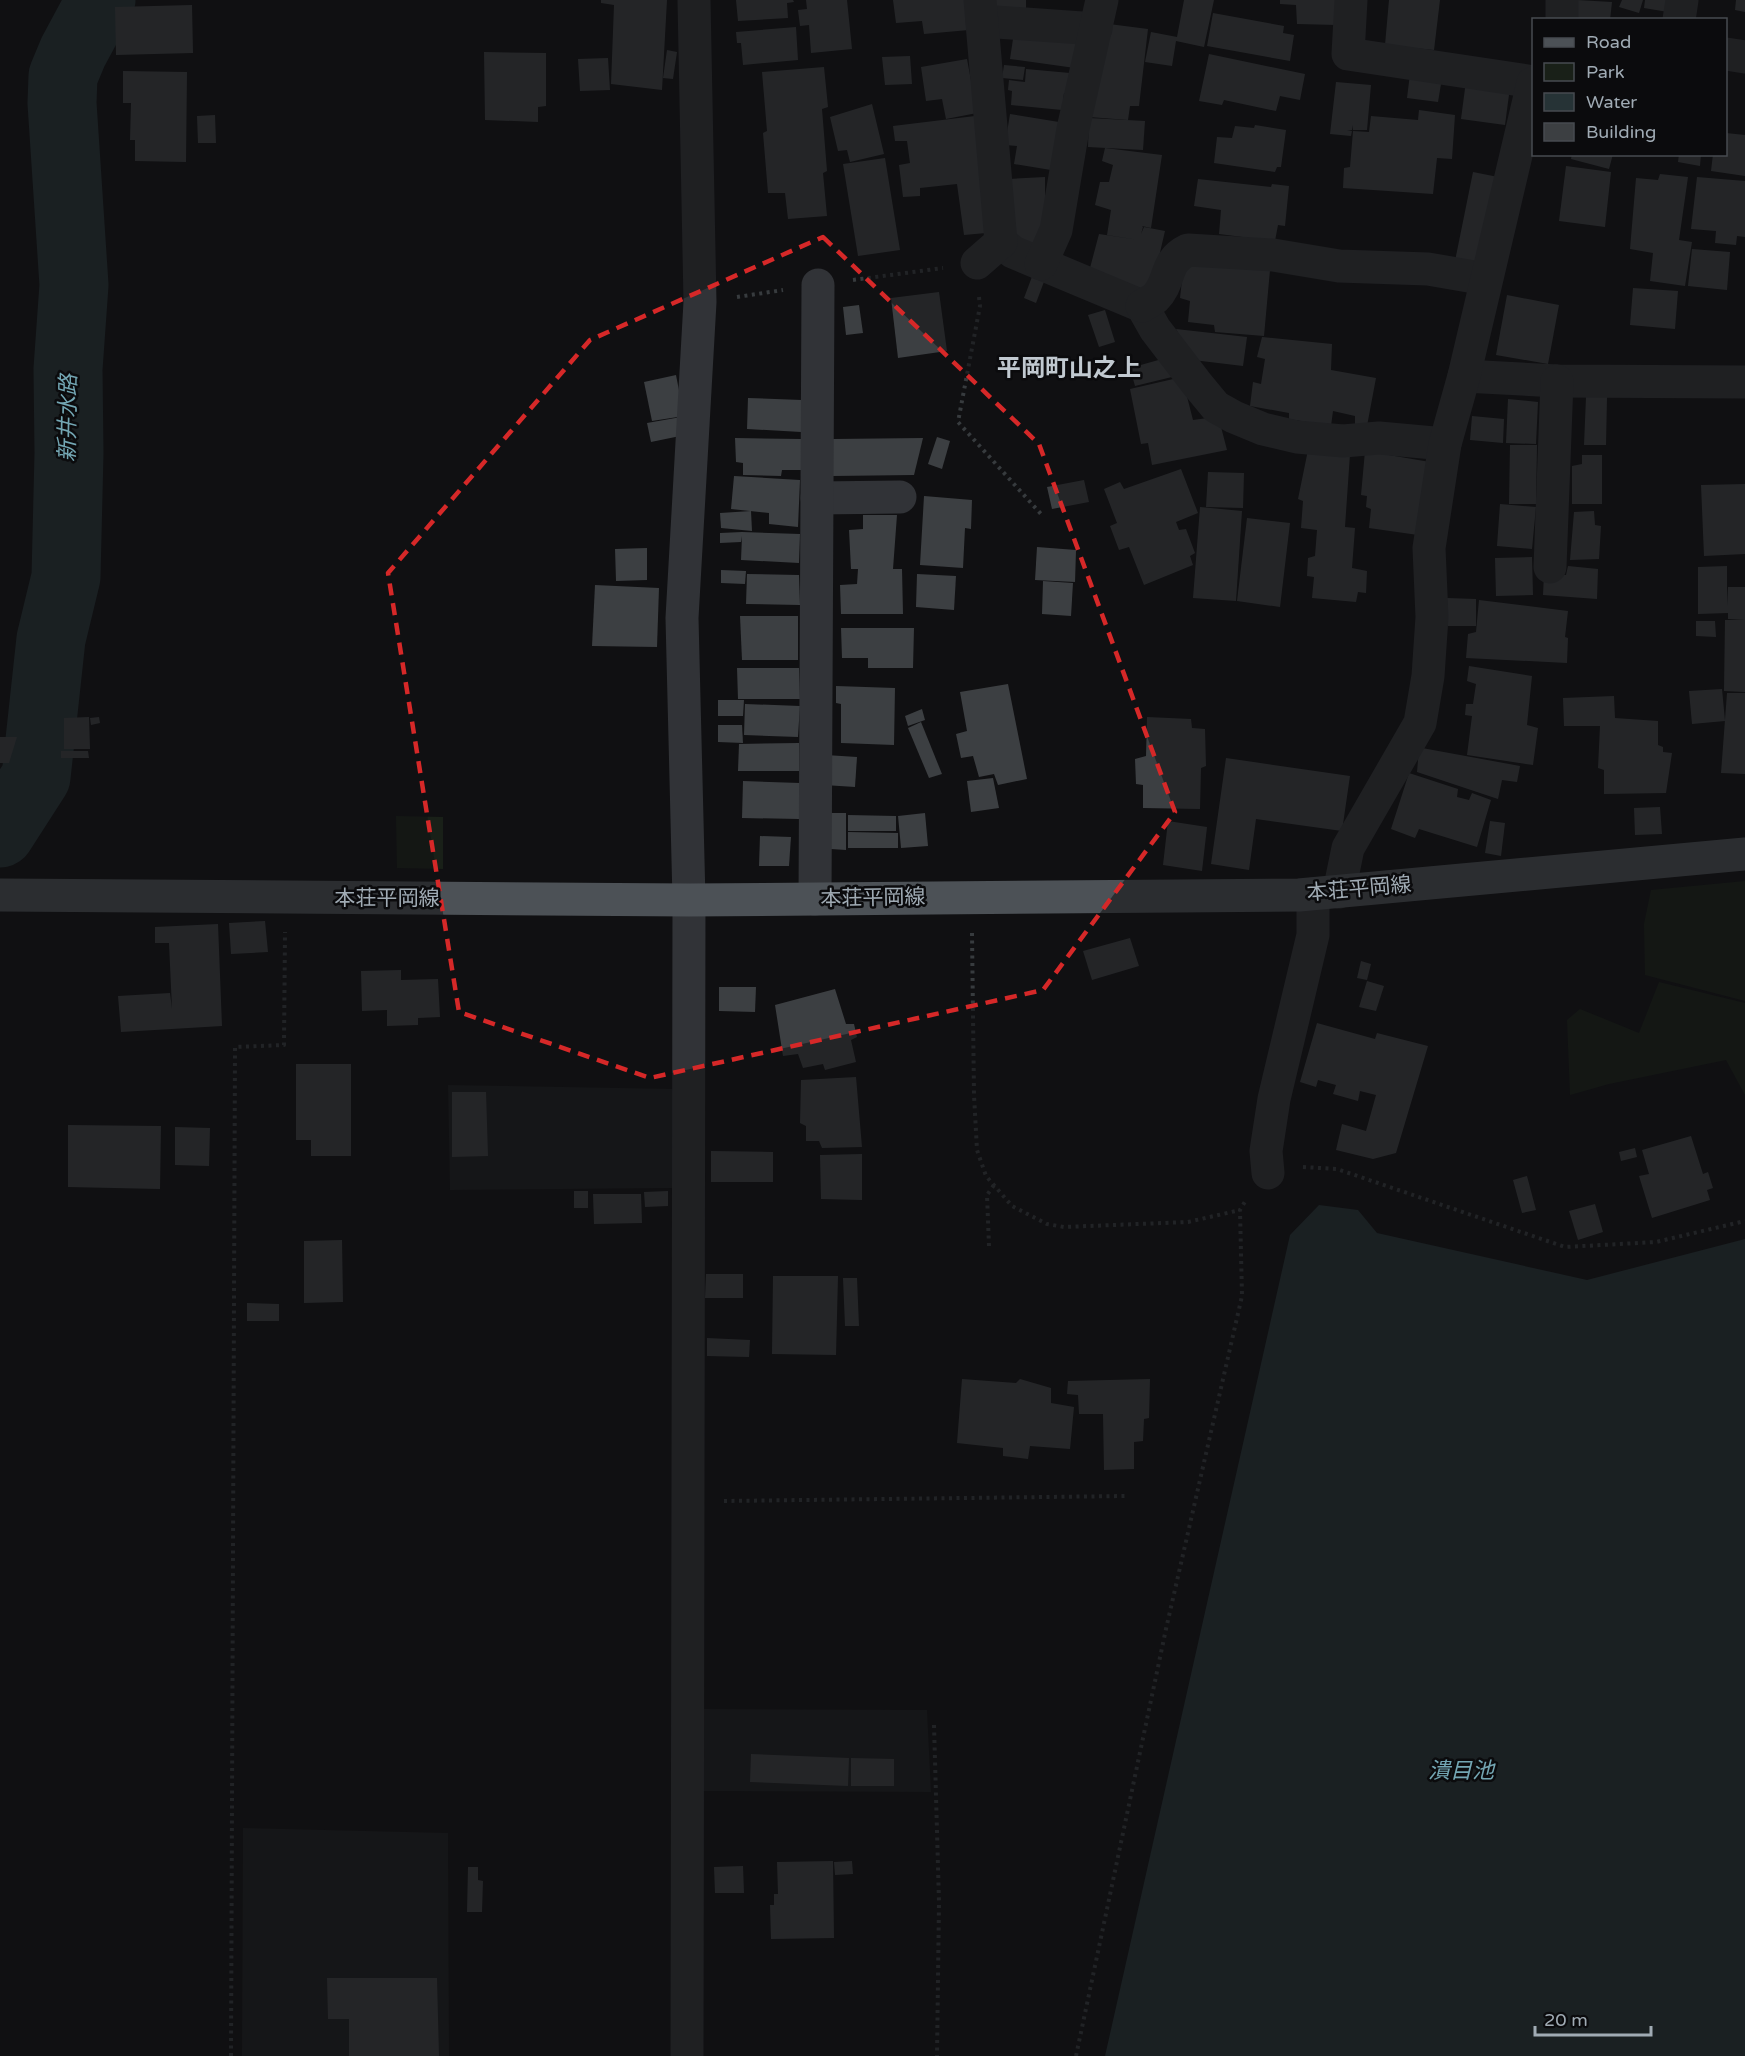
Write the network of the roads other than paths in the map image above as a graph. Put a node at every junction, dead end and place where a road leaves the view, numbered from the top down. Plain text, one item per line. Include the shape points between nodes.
1 (694, 0) edge
2 (1351, 0) edge
3 (1562, 0) edge
4 (1682, 0) edge
5 (981, 10) edge
6 (1099, 14) edge
7 (1562, 18) edge
8 (1679, 18) edge
9 (1727, 54) edge
10 (1745, 57) edge
11 (1532, 83) edge
12 (1532, 87) edge
13 (1002, 242) junction
14 (977, 263) road end
15 (1041, 264) junction
16 (1486, 279) junction
17 (818, 285) dead end
18 (1142, 306) junction
19 (1464, 376) junction
20 (1557, 381) junction
21 (1745, 382) edge
22 (1445, 444) junction
23 (900, 497) dead end
24 (817, 498) junction
25 (1550, 567) dead end
26 (1745, 855) edge
27 (1326, 892) junction
28 (0, 895) edge
29 (814, 899) junction
30 (689, 900) junction
31 (1268, 1173) road end
32 (687, 2056) edge

1 - 30 street via 700,302 682,618
2 - 11 street via 1348,54
3 - 7 street
4 - 8 street
5 - 6 street
5 - 13 street
6 - 15 street via 1073,129 1056,230
9 - 10 street
12 - 16 street
13 - 14 street
13 - 15 street via 1013,252
15 - 18 street
16 - 18 street via 1428,268 1340,266 1273,255 1188,250 1177,256 1163,286
16 - 19 street
17 - 24 street
18 - 22 street via 1155,329 1216,407 1234,417 1297,437
19 - 20 street
19 - 22 street
20 - 21 street
20 - 25 street
22 - 27 street via 1429,548 1432,617 1428,676 1419,723
23 - 24 street
24 - 29 street
26 - 27 main road, 本荘平岡線
27 - 29 main road, 本荘平岡線
27 - 31 street via 1274,1099 1266,1151
28 - 30 main road, 本荘平岡線
29 - 30 main road, 本荘平岡線
30 - 32 street

